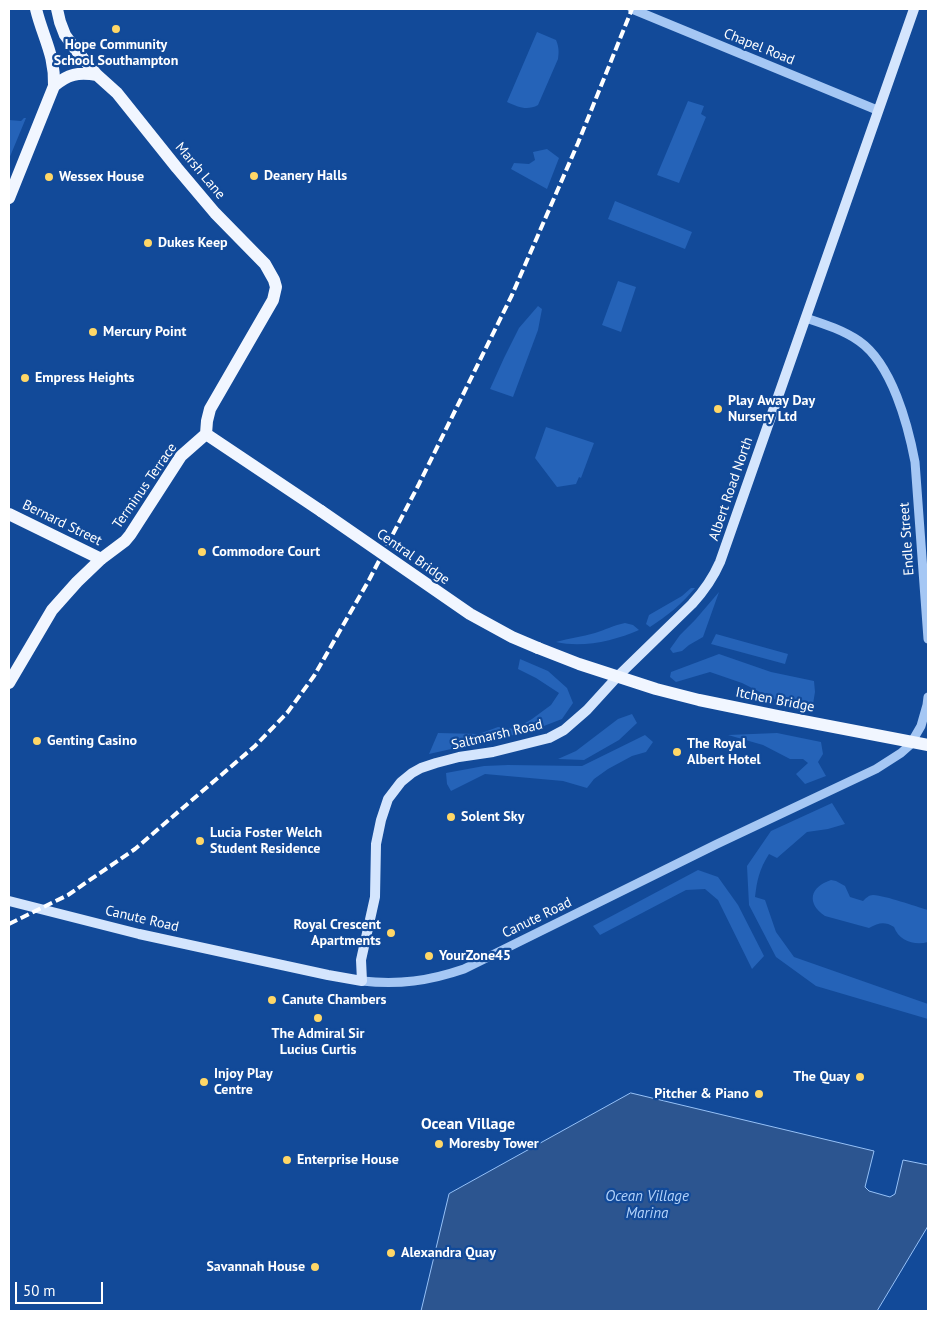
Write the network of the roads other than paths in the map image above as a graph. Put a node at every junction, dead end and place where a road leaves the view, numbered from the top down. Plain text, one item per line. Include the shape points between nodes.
1 (36, 9) edge
2 (57, 9) edge
3 (632, 9) edge
4 (914, 9) edge
5 (97, 75) junction
6 (54, 86) junction
7 (877, 110) junction
8 (9, 198) edge
9 (806, 318) junction
10 (206, 434) junction
11 (9, 514) edge
12 (101, 559) junction
13 (928, 639) edge
14 (618, 676) junction
15 (9, 684) edge
16 (928, 697) edge
17 (928, 744) edge
18 (9, 901) edge
19 (362, 981) junction

1 - 6 main road via 52,60
2 - 5 main road, Marsh Lane via 65,35
3 - 7 street, Chapel Road
4 - 7 main road, Albert Road North
5 - 6 main road via 69,76
5 - 10 main road, Marsh Lane via 117,93 215,212 265,264 274,280 273,300 213,403
6 - 8 main road
7 - 9 main road, Albert Road North
9 - 13 street, Endle Street via 861,342 889,379 906,421 916,476
9 - 14 main road, Albert Road North via 713,577 692,604
10 - 12 main road, Terminus Terrace via 181,456 125,541
10 - 14 main road, Central Bridge, bridge via 470,614 559,657
11 - 12 main road, Bernard Street
12 - 15 main road, Terminus Terrace via 52,610
14 - 17 main road, Itchen Bridge, bridge via 676,695
14 - 19 main road, Saltmarsh Road via 576,721 549,738 421,768 401,782 388,799 380,820 375,897 361,960
16 - 19 street, Canute Road via 921,726 910,745 876,769 464,969 413,982
18 - 19 main road, Canute Road via 139,934

